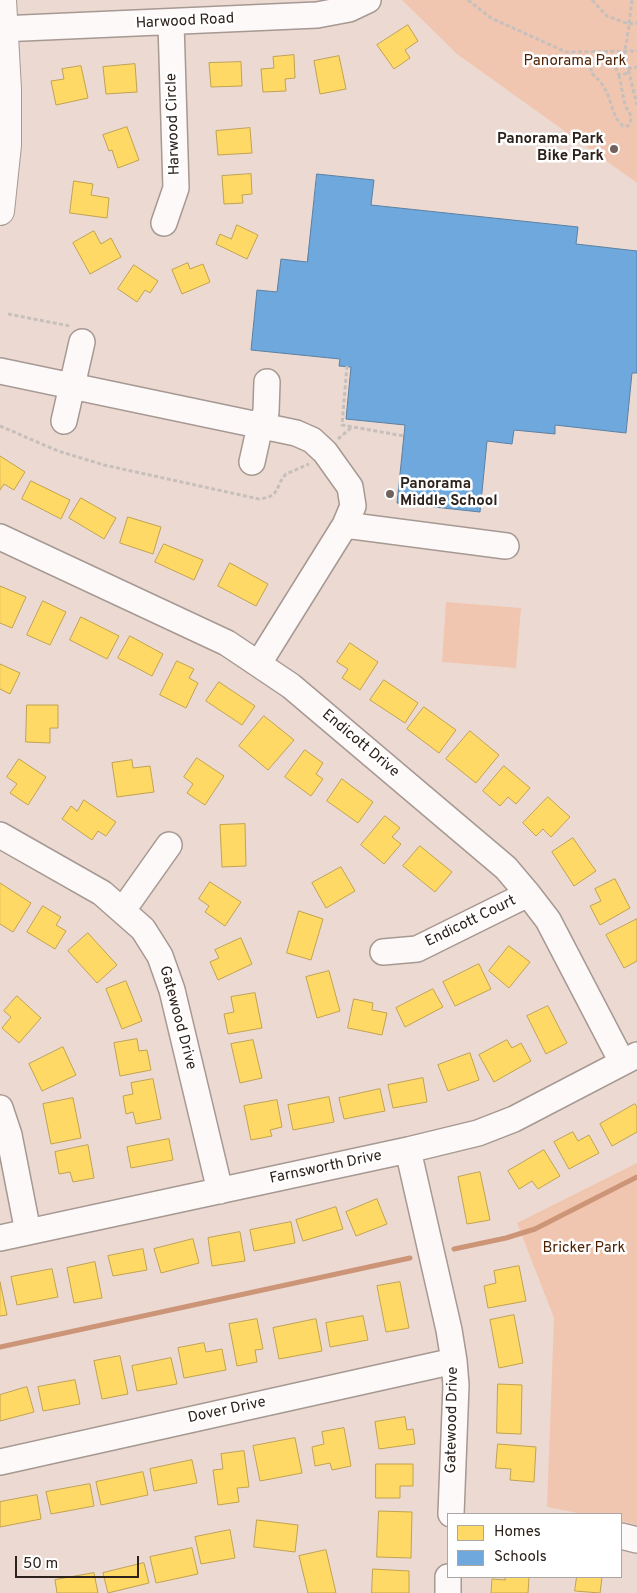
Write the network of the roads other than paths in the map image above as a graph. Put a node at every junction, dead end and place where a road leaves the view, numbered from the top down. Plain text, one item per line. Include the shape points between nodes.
1 (2, 0) edge
2 (368, 0) edge
3 (171, 23) junction
4 (2, 29) edge
5 (0, 211) edge
6 (164, 223) dead end
7 (79, 335) road end
8 (0, 371) edge
9 (267, 382) dead end
10 (71, 386) junction
11 (64, 421) dead end
12 (260, 426) junction
13 (252, 462) dead end
14 (346, 525) junction
15 (0, 537) edge
16 (506, 546) dead end
17 (259, 663) junction
18 (0, 835) edge
19 (169, 845) dead end
20 (528, 894) junction
21 (123, 910) junction
22 (383, 952) dead end
23 (629, 1059) edge
24 (0, 1108) edge
25 (408, 1150) junction
26 (220, 1191) junction
27 (28, 1232) junction
28 (0, 1238) edge
29 (454, 1361) junction
30 (0, 1462) edge
31 (451, 1513) edge
32 (622, 1536) edge
33 (637, 1540) edge
34 (448, 1578) edge
35 (448, 1593) edge

1 - 4 main road
2 - 3 street, Harwood Road via 349,9 317,15
3 - 4 street, Harwood Road
3 - 6 street, Harwood Circle via 176,188
4 - 5 main road via 7,89
7 - 10 street
8 - 10 street
9 - 12 street via 266,412
10 - 11 street
10 - 12 street
12 - 13 street
12 - 14 street via 296,433 330,447 350,487 353,506
14 - 16 street
14 - 17 street
15 - 17 street, Endicott Drive via 228,642
17 - 20 street, Endicott Drive via 291,686 506,868
18 - 21 street, Gatewood Drive via 102,892
19 - 21 street
20 - 22 street, Endicott Court via 417,949
20 - 23 street, Endicott Drive via 552,927
21 - 26 street, Gatewood Drive via 143,929 160,956 172,990
23 - 25 street, Farnsworth Drive via 514,1119 478,1133
24 - 27 street via 9,1135
25 - 26 street, Farnsworth Drive
25 - 29 street, Gatewood Drive
26 - 27 street, Farnsworth Drive
27 - 28 street, Farnsworth Drive
29 - 30 street, Dover Drive
29 - 31 street, Gatewood Drive
32 - 33 street
34 - 35 street

